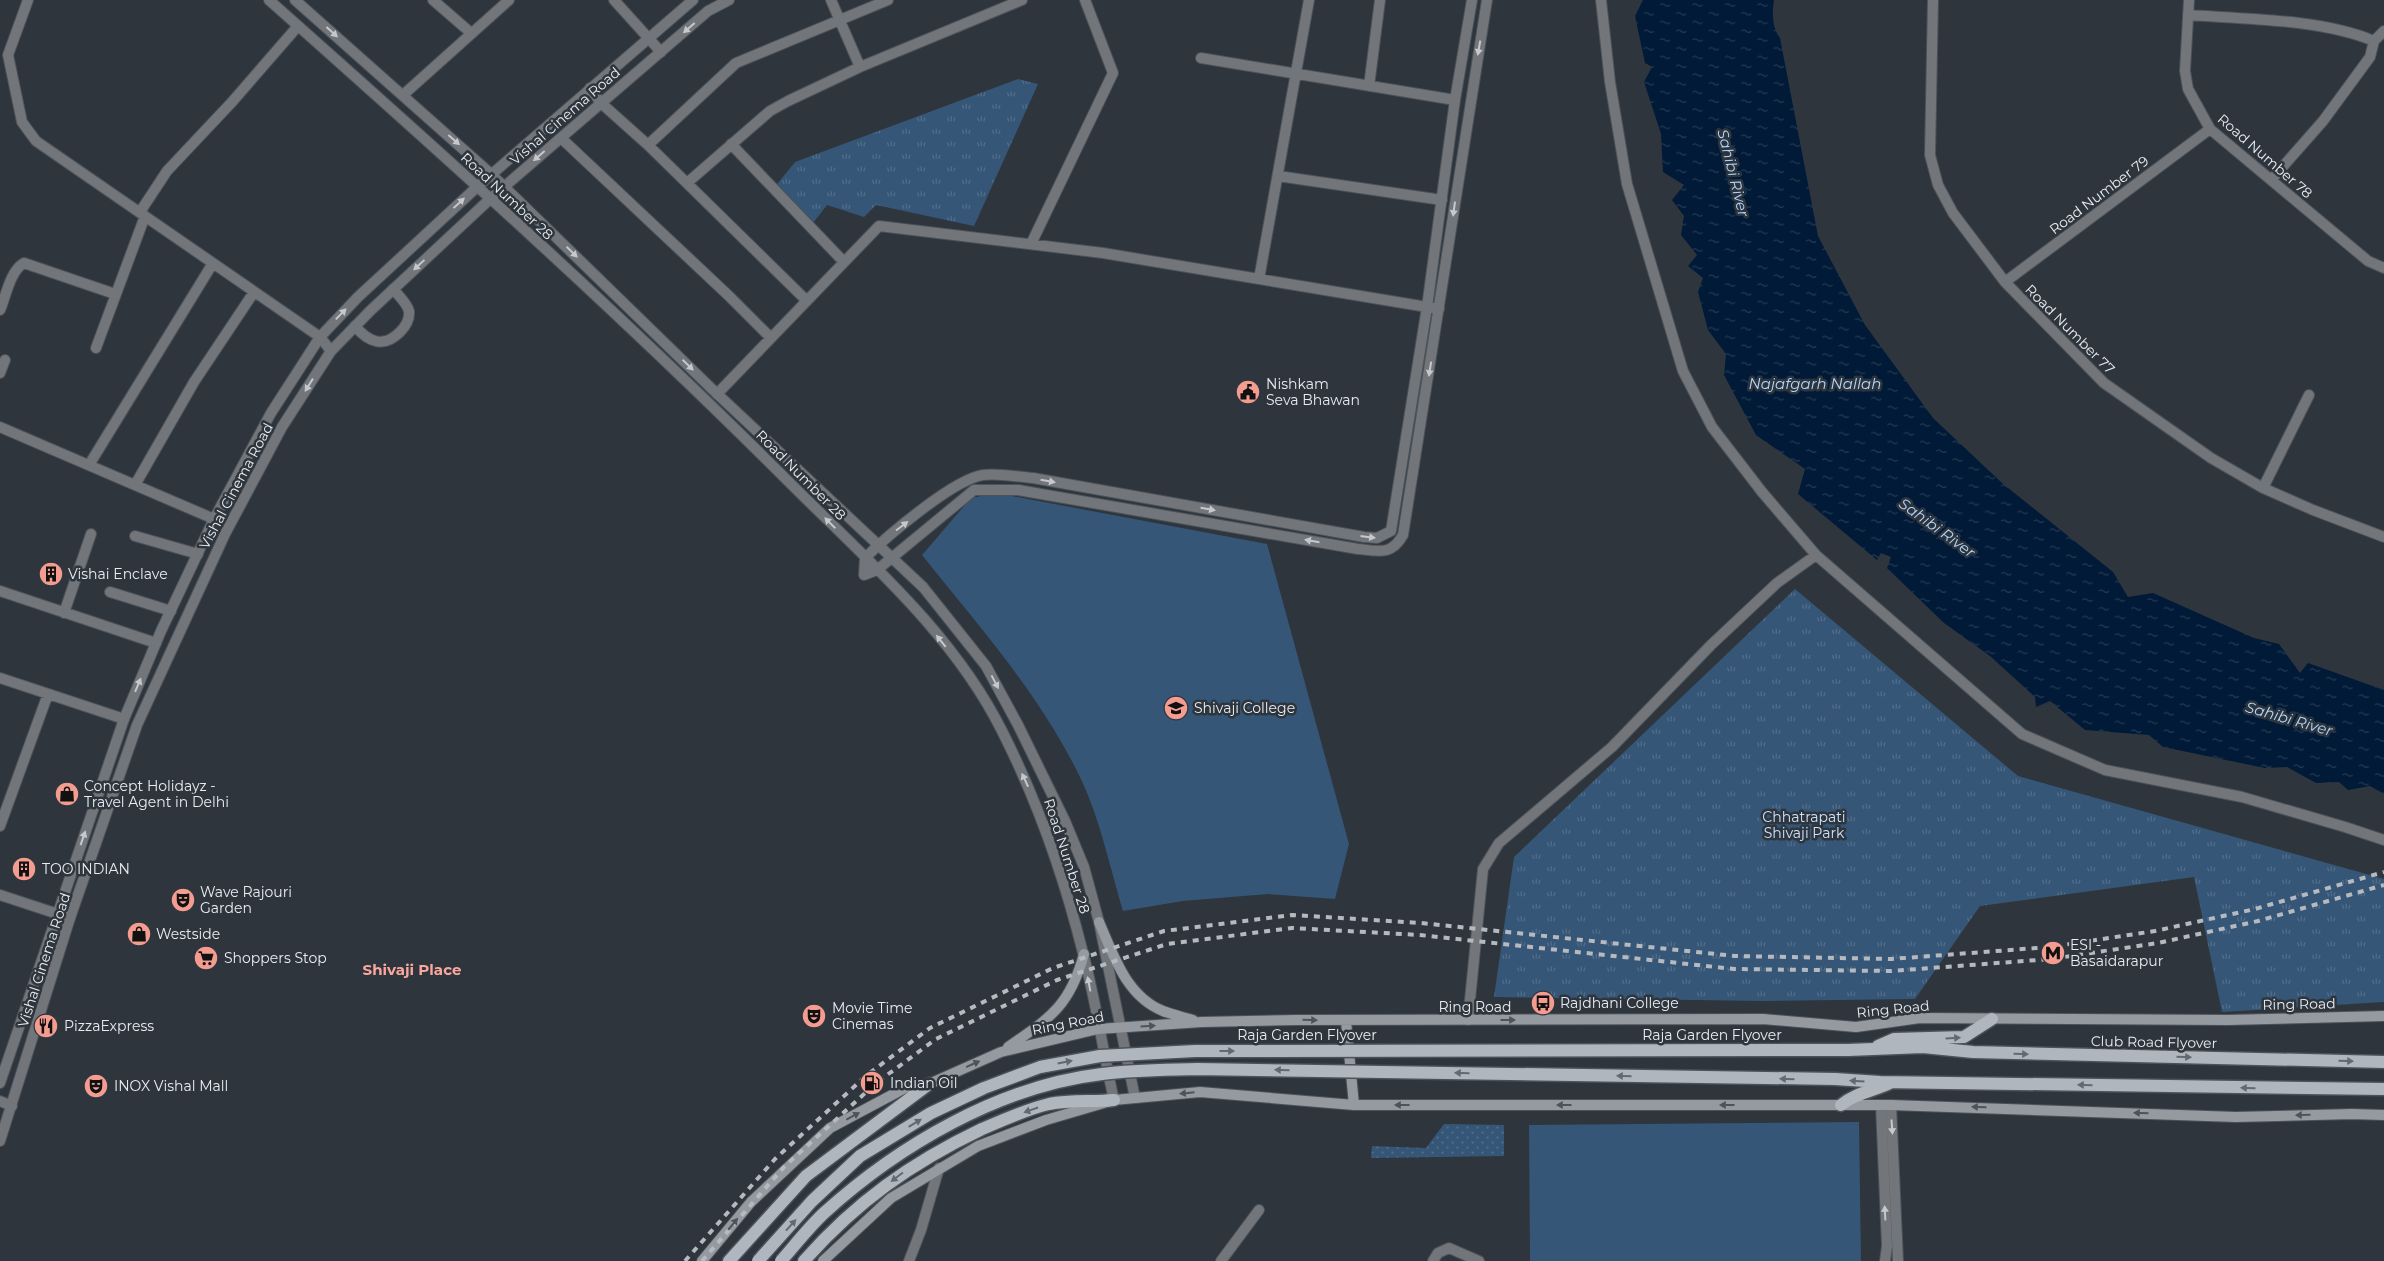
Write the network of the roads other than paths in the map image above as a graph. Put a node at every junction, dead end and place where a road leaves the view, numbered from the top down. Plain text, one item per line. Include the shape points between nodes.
1 (28, 0) edge
2 (269, 0) edge
3 (295, 0) edge
4 (433, 0) edge
5 (508, 0) edge
6 (614, 0) edge
7 (693, 0) edge
8 (729, 0) edge
9 (831, 0) edge
10 (888, 0) edge
11 (1022, 0) edge
12 (1085, 0) edge
13 (1309, 0) edge
14 (1380, 0) edge
15 (1472, 0) edge
16 (1487, 0) edge
17 (1601, 0) edge
18 (1933, 0) edge
19 (2189, 0) edge
20 (2188, 14) junction
21 (840, 20) junction
22 (298, 26) junction
23 (2384, 31) edge
24 (472, 34) junction
25 (648, 38) junction
26 (2374, 41) junction
27 (661, 52) junction
28 (4, 54) edge
29 (1201, 58) dead end
30 (860, 67) junction
31 (1296, 74) junction
32 (1369, 86) junction
33 (590, 88) junction
34 (403, 95) junction
35 (1455, 100) junction
36 (602, 103) junction
37 (2210, 129) junction
38 (561, 138) junction
39 (731, 144) junction
40 (648, 145) junction
41 (492, 174) junction
42 (1278, 176) junction
43 (2271, 180) junction
44 (687, 184) junction
45 (477, 186) junction
46 (504, 186) junction
47 (490, 199) junction
48 (1442, 200) junction
49 (142, 214) junction
50 (1031, 244) junction
51 (844, 262) junction
52 (213, 263) junction
53 (2384, 268) edge
54 (1259, 279) junction
55 (2005, 282) junction
56 (393, 289) junction
57 (254, 292) junction
58 (115, 294) junction
59 (807, 301) junction
60 (1427, 307) junction
61 (1439, 309) junction
62 (0, 310) edge
63 (355, 326) junction
64 (320, 337) junction
65 (771, 338) junction
66 (96, 348) dead end
67 (331, 351) junction
68 (5, 360) dead end
69 (0, 373) edge
70 (717, 394) junction
71 (2309, 395) dead end
72 (0, 428) edge
73 (1404, 459) junction
74 (1415, 460) junction
75 (89, 465) junction
76 (983, 475) junction
77 (135, 485) junction
78 (2263, 488) junction
79 (984, 490) junction
80 (1166, 502) junction
81 (1164, 514) junction
82 (214, 519) junction
83 (91, 534) dead end
84 (1346, 534) junction
85 (135, 536) dead end
86 (2384, 537) edge
87 (879, 545) junction
88 (1344, 547) junction
89 (198, 554) junction
90 (1816, 555) junction
91 (891, 557) junction
92 (865, 558) junction
93 (877, 570) junction
94 (0, 592) edge
95 (110, 592) dead end
96 (171, 611) junction
97 (64, 613) junction
98 (161, 631) junction
99 (177, 636) junction
100 (156, 643) junction
101 (0, 678) edge
102 (48, 694) junction
103 (124, 719) junction
104 (137, 725) junction
105 (1065, 821) junction
106 (0, 826) edge
107 (1045, 827) junction
108 (2384, 840) edge
109 (0, 895) edge
110 (56, 914) junction
111 (70, 918) junction
112 (1099, 922) junction
113 (1084, 954) junction
114 (2384, 1016) edge
115 (1992, 1019) junction
116 (1468, 1020) junction
117 (1346, 1021) junction
118 (1202, 1022) junction
119 (1098, 1028) junction
120 (1121, 1028) junction
121 (1923, 1047) joint
122 (1871, 1049) junction
123 (1001, 1052) junction
124 (2384, 1062) edge
125 (1886, 1082) junction
126 (0, 1083) edge
127 (929, 1084) junction
128 (2384, 1089) edge
129 (1135, 1098) junction
130 (1114, 1100) junction
131 (0, 1101) edge
132 (1354, 1105) junction
133 (1886, 1105) junction
134 (12, 1106) junction
135 (1841, 1106) junction
136 (2384, 1115) edge
137 (0, 1141) edge
138 (939, 1168) junction
139 (1260, 1210) dead end
140 (702, 1261) edge
141 (729, 1261) edge
142 (758, 1261) edge
143 (781, 1261) edge
144 (804, 1261) edge
145 (823, 1261) edge
146 (909, 1261) edge
147 (1221, 1261) edge
148 (1433, 1261) edge
149 (1479, 1261) edge
150 (1885, 1261) edge
151 (1898, 1261) edge

1 - 28 street
2 - 22 street, Road Number 28
3 -> 34 street, Road Number 28
4 - 24 street
5 - 24 street
6 - 25 street
7 - 25 street, Vishal Cinema Road
8 -> 27 street, Vishal Cinema Road via 708,11
9 - 21 street
10 - 21 street
11 - 30 street
12 - 50 street via 1112,73
13 - 31 street
14 - 32 street
15 - 35 street
16 -> 61 street
17 - 90 street via 1610,82 1627,184 1683,371 1712,427
18 - 55 street, Road Number 77 via 1930,156 1938,185 1953,213
19 - 20 street, Road Number 78
20 - 26 street via 2296,24 2356,34
20 - 37 street, Road Number 78 via 2185,71 2188,89
21 - 30 street
21 - 40 street via 736,63
22 - 45 street, Road Number 28
22 - 49 street via 167,171
23 - 26 street
24 - 34 street
25 - 27 street
25 - 33 street, Vishal Cinema Road
26 - 43 street via 2370,57 2323,122
27 - 36 street, Vishal Cinema Road
28 - 49 street via 22,122 36,140
29 - 31 street
30 - 39 street via 770,111
31 - 32 street
31 - 42 street
32 - 35 street
33 - 36 street
33 - 41 street, Vishal Cinema Road
34 -> 41 street, Road Number 28
35 - 48 street
36 - 38 street, Vishal Cinema Road
36 - 40 street
37 - 43 street, Road Number 78
37 - 55 street, Road Number 79
38 -> 46 street, Vishal Cinema Road
38 - 65 street
39 - 44 street
39 - 51 street
40 - 44 street
41 - 45 street, Vishal Cinema Road
41 - 46 street, Road Number 28
42 - 48 street
42 - 54 street
43 - 53 street, Road Number 78 via 2368,261
44 - 59 street
45 - 47 street, Road Number 28
64 -> 45 street, Vishal Cinema Road
46 - 47 street, Vishal Cinema Road
46 -> 70 street, Road Number 28
47 -> 56 street, Vishal Cinema Road
92 -> 47 street, Road Number 28 via 729,422
48 - 60 street
49 - 52 street
49 - 58 street
50 - 51 street via 879,226
50 - 54 street
51 - 59 street
52 - 57 street
52 - 75 street
54 - 60 street
55 - 78 street, Road Number 77 via 2104,383 2211,458
56 - 63 street, Vishal Cinema Road
56 - 63 street via 409,310 409,319 406,327 392,341 373,340
57 - 64 street
57 - 77 street via 194,382
58 - 62 street via 24,263 13,276
58 - 66 street
59 - 65 street
60 - 61 street
60 - 73 street
61 -> 74 street
63 - 67 street, Vishal Cinema Road
64 - 67 street
64 - 82 street, Vishal Cinema Road via 271,413
65 - 70 street
67 -> 99 street, Vishal Cinema Road via 282,427 225,534
68 - 69 street
70 - 87 street, Road Number 28
71 - 78 street
72 - 75 street
73 - 74 street
84 -> 73 street via 1377,538 1391,531
74 - 88 street via 1403,536 1397,546 1387,552
75 - 77 street
76 - 79 street
76 -> 80 street via 1033,478
87 -> 76 street via 953,487
77 - 82 street
78 - 86 street, Road Number 77
79 - 81 street via 1018,490
79 - 91 street via 974,490
80 - 81 street
80 -> 84 street
88 -> 81 street
82 - 89 street, Vishal Cinema Road
83 - 97 street
84 - 88 street
85 - 89 street
87 - 91 street, Road Number 28
87 - 92 street
89 - 96 street, Vishal Cinema Road
90 - 108 street via 2022,734 2104,770 2242,797
90 - 116 street via 1777,583 1711,645 1612,747 1499,843 1483,869
91 - 93 street
91 -> 105 street, Road Number 28 via 923,587 986,666
92 - 93 street, Road Number 28 via 864,575
107 -> 93 street, Road Number 28 via 1002,730 969,675 908,601
94 - 97 street
95 - 96 street
96 - 98 street, Vishal Cinema Road
97 - 100 street
98 - 99 street
98 - 100 street, Vishal Cinema Road
99 - 104 street, Vishal Cinema Road
103 -> 100 street, Vishal Cinema Road
101 - 102 street
102 - 103 street
102 - 106 street
103 - 104 street
110 -> 103 street, Vishal Cinema Road
104 - 111 street, Vishal Cinema Road
105 - 107 street
105 - 112 street, Road Number 28 via 1084,867
107 - 113 street, Road Number 28
109 - 110 street
110 - 111 street
110 - 126 street, Vishal Cinema Road
111 - 134 street, Vishal Cinema Road
112 - 118 main road via 1124,978 1141,998 1164,1011
112 - 120 street, Road Number 28
119 -> 113 street, Road Number 28
113 - 123 main road via 1077,980 1059,1007 1044,1022
114 - 115 main road, Ring Road via 2228,1020
116 -> 115 main road, Ring Road via 1763,1020 1856,1027 1920,1018
122 -> 115 main road via 1894,1040 1964,1037
116 - 117 main road, Ring Road
118 -> 117 main road, Ring Road
117 - 132 main road
120 -> 118 main road, Ring Road
119 - 120 main road, Ring Road
119 - 123 main road, Ring Road
119 - 130 street, Road Number 28
120 - 129 street, Road Number 28
121 - 122 main road, Raja Garden Flyover
121 -> 124 main road, Club Road Flyover via 1973,1052
142 -> 122 main road, Raja Garden Flyover, bridge via 812,1201 860,1156 940,1109 1040,1067 1100,1056 1196,1050
127 -> 123 main road, Ring Road
128 -> 125 main road
125 - 135 main road via 1875,1091 1850,1098
125 -> 143 main road, bridge via 1197,1069 1101,1074 1043,1086 986,1107 935,1132 874,1170 823,1214
140 -> 127 main road, Ring Road via 751,1202 830,1128 905,1088
127 - 141 main road via 806,1176
129 - 130 main road
132 -> 129 main road via 1200,1092
130 - 138 main road via 1046,1120 978,1146
130 -> 144 main road via 1050,1104 1003,1120 953,1143 913,1165 868,1198
131 - 134 street
135 -> 132 main road
133 - 135 main road
136 -> 133 main road via 2236,1117
150 -> 133 street
133 -> 151 street
134 - 137 street, Vishal Cinema Road
138 - 145 main road via 891,1198
138 - 146 street
139 - 147 street
148 - 149 street via 1438,1253 1449,1248

